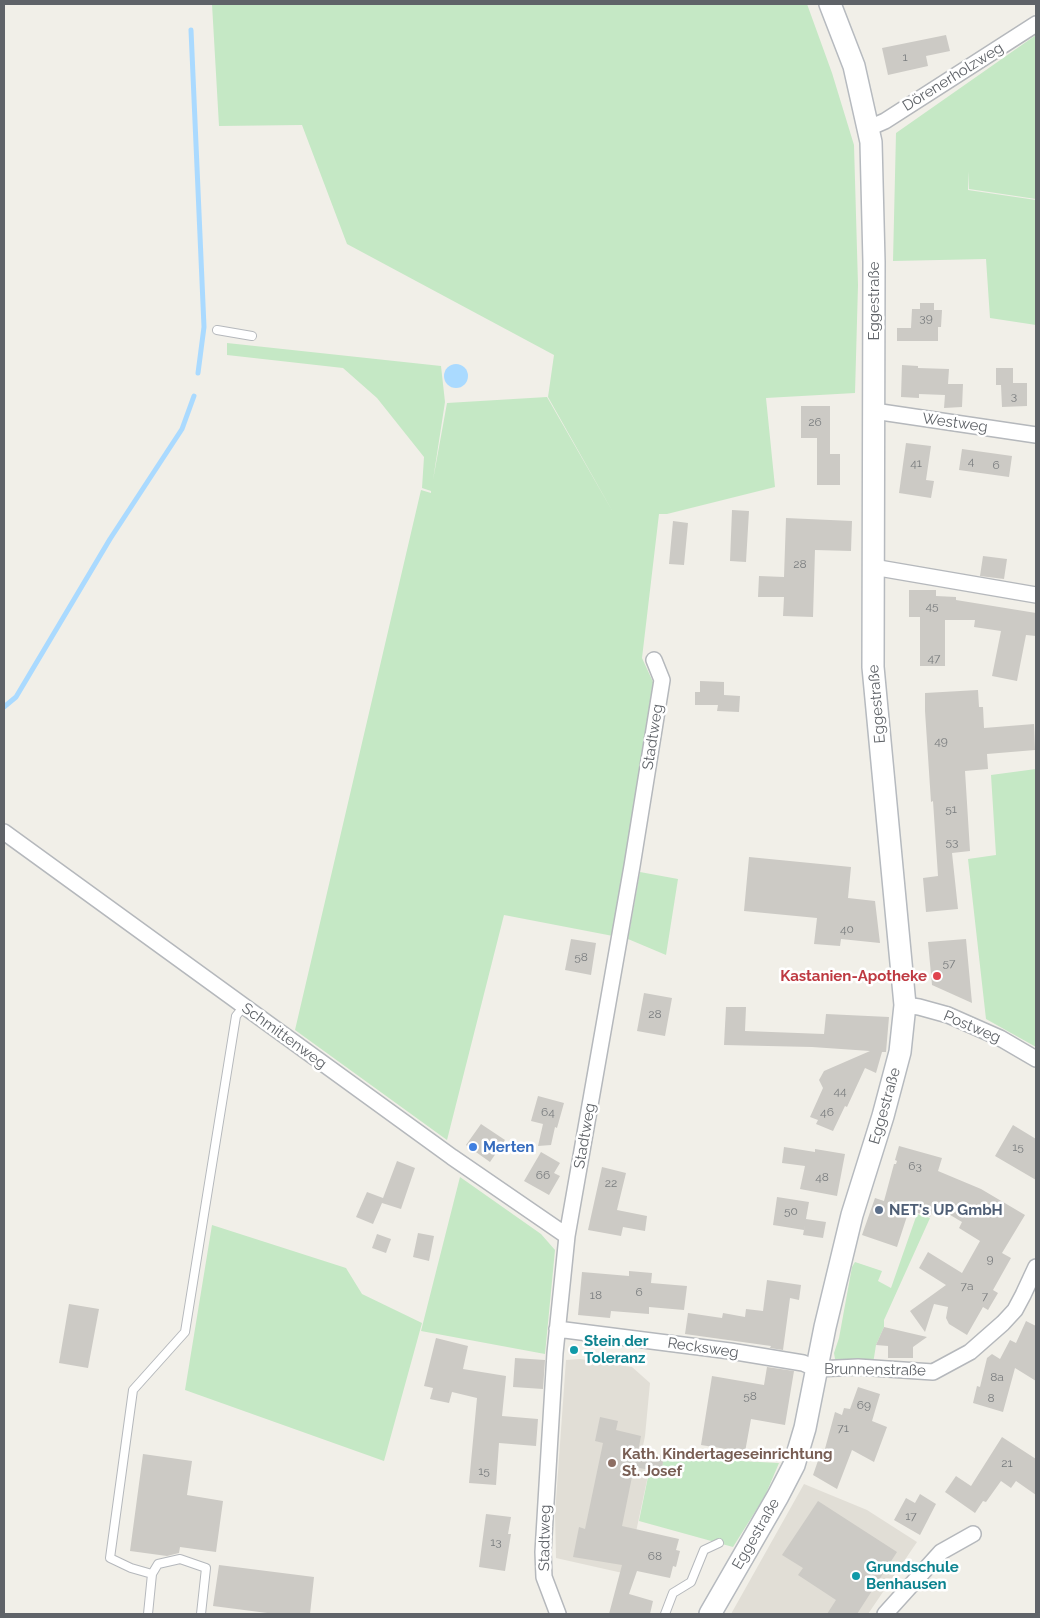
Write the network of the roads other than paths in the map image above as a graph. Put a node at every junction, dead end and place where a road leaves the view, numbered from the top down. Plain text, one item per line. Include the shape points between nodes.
1 (830, 4) edge
2 (1036, 24) edge
3 (868, 128) junction
4 (217, 330) dead end
5 (252, 336) dead end
6 (874, 411) junction
7 (1036, 435) edge
8 (873, 567) junction
9 (1036, 595) edge
10 (654, 660) dead end
11 (4, 832) edge
12 (905, 1005) junction
13 (244, 1006) junction
14 (1036, 1059) edge
15 (567, 1236) junction
16 (1036, 1267) edge
17 (558, 1329) junction
18 (817, 1369) junction
19 (973, 1534) dead end
20 (719, 1543) dead end
21 (152, 1574) junction
22 (148, 1614) edge
23 (201, 1614) edge
24 (558, 1614) edge
25 (666, 1614) edge
26 (710, 1614) edge
27 (885, 1614) edge

1 - 3 main road, Eggestraße via 854,66
2 - 3 street, Dörenerholzweg
3 - 6 main road, Eggestraße via 873,196
4 - 5 lane
6 - 7 street, Westweg
6 - 8 main road, Eggestraße
8 - 9 street
8 - 12 main road, Eggestraße via 873,667
10 - 15 street, Stadtweg via 662,680
11 - 13 street, Schmittenweg
12 - 14 street, Postweg via 948,1015 1000,1038
12 - 18 main road, Eggestraße via 900,1052 852,1215
13 - 15 street, Schmittenweg
13 - 21 lane via 236,1016 185,1332 133,1390 110,1558
15 - 17 street, Stadtweg
16 - 18 street, Brunnenstraße via 1015,1310 1003,1323 970,1352 933,1372 858,1367
17 - 18 street, Recksweg via 739,1353 803,1363
17 - 24 street, Stadtweg via 543,1552 544,1577
18 - 26 main road, Eggestraße via 794,1465
19 - 27 street via 941,1552
20 - 25 lane via 704,1550 691,1582 673,1593
21 - 22 lane
21 - 23 lane via 158,1564 180,1560 206,1568

